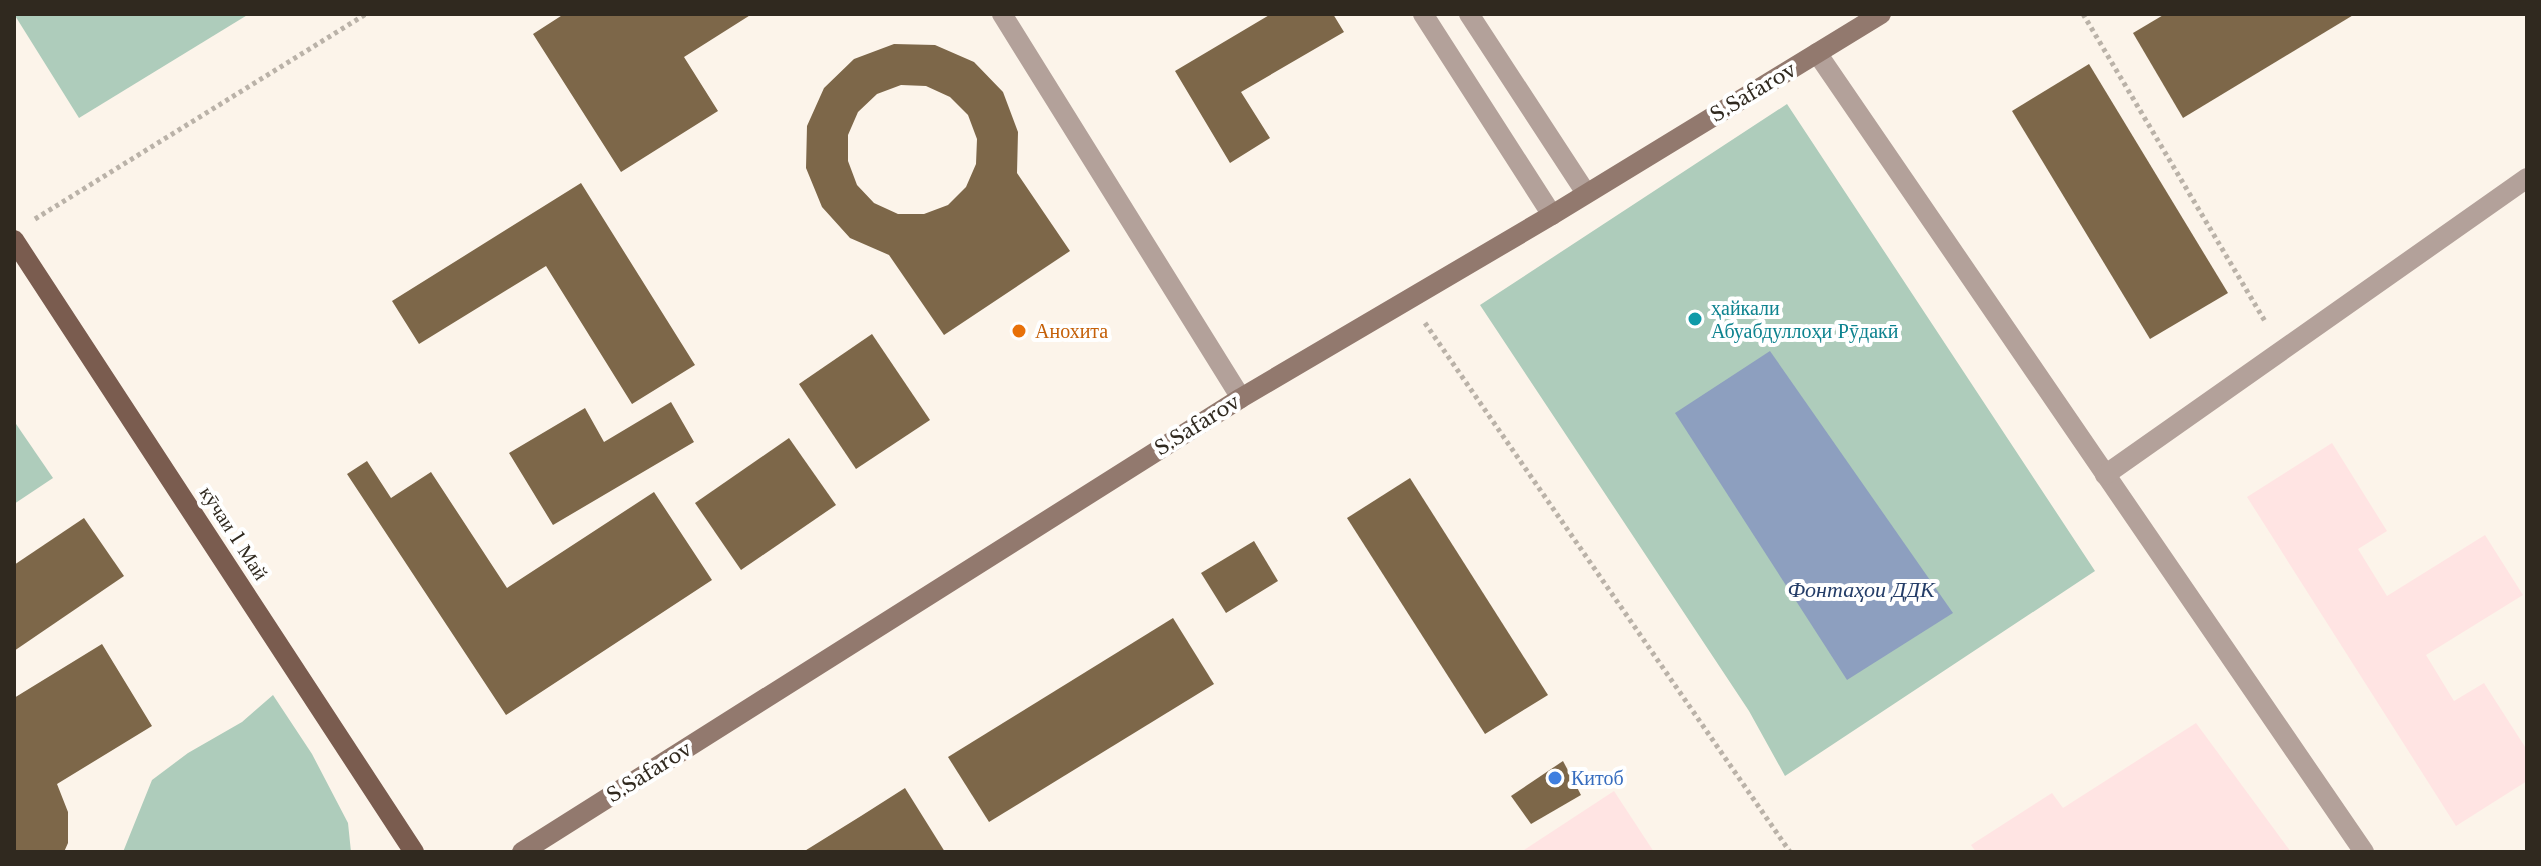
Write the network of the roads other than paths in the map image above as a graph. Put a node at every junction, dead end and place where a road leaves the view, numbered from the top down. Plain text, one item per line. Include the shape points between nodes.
1 (1002, 14) edge
2 (1423, 14) edge
3 (1469, 14) edge
4 (1881, 14) edge
5 (1817, 53) junction
6 (2527, 178) edge
7 (1586, 193) junction
8 (1552, 215) junction
9 (14, 240) edge
10 (1241, 398) junction
11 (2105, 475) junction
12 (414, 852) edge
13 (522, 852) edge
14 (2364, 852) edge

1 - 10 street
2 - 8 street
3 - 7 street
4 - 5 street, S.Safarov
5 - 7 street, S.Safarov
5 - 11 street
6 - 11 street
7 - 8 street, S.Safarov
8 - 10 street, S.Safarov
9 - 12 main road, кӯчаи 1 Май
10 - 13 street, S.Safarov
11 - 14 street

